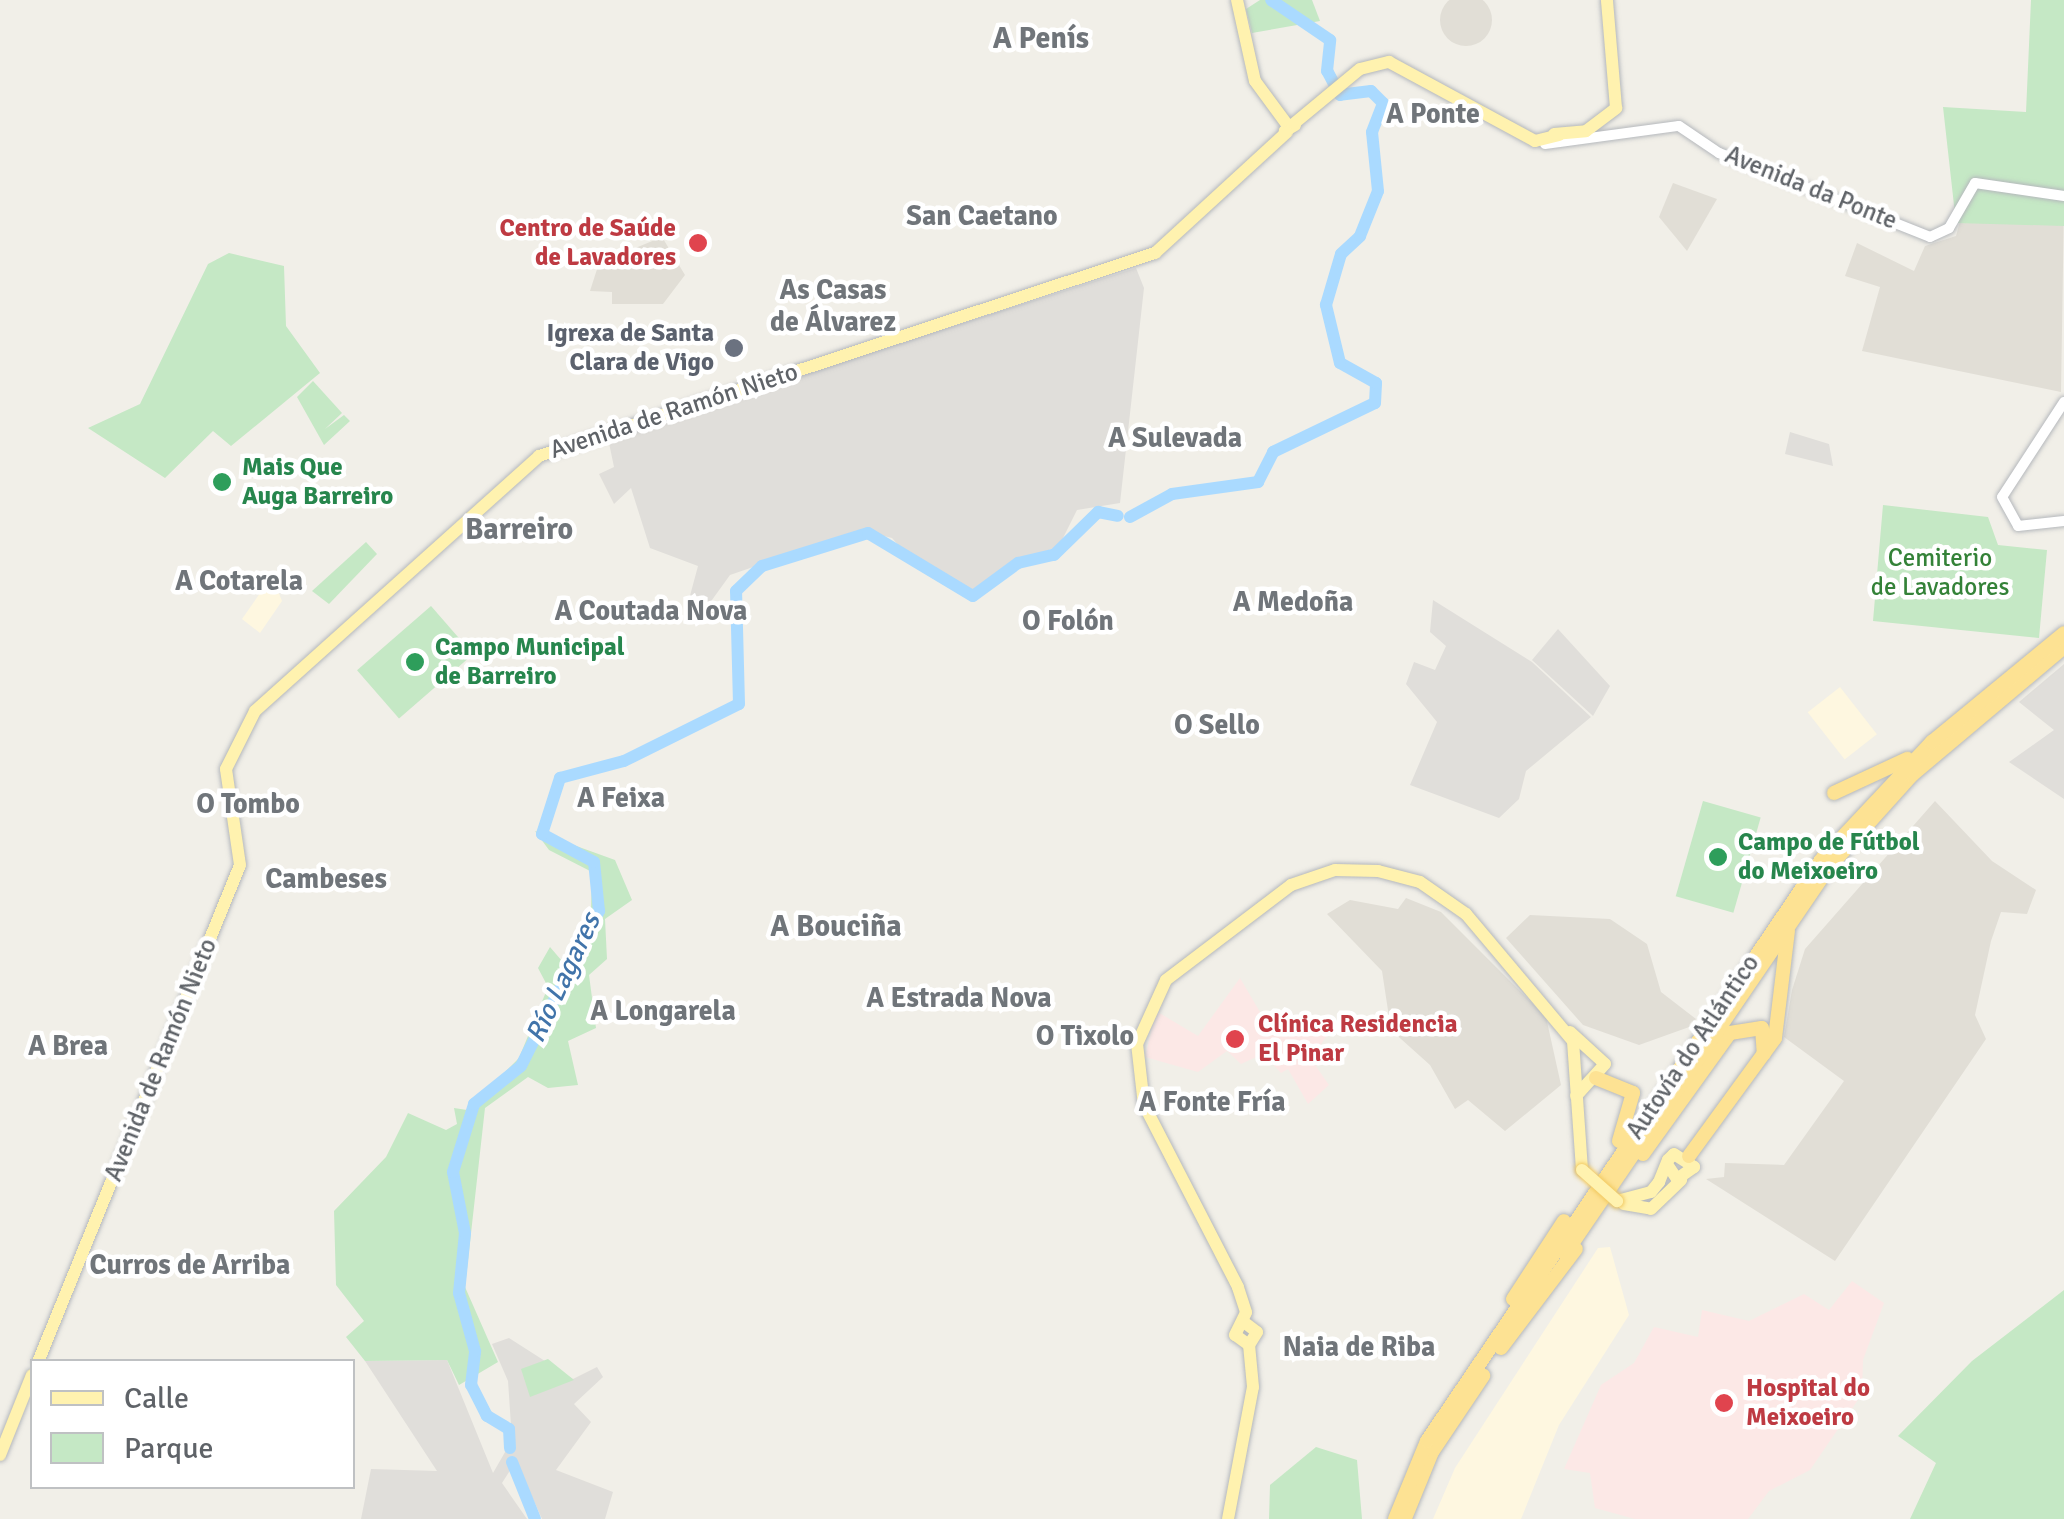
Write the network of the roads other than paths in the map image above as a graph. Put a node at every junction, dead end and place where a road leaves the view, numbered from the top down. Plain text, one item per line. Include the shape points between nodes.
1 (1237, 0) edge
2 (1607, 0) edge
3 (1290, 127) junction
4 (1540, 142) junction
5 (2064, 196) edge
6 (2064, 402) edge
7 (2064, 521) edge
8 (2062, 637) edge
9 (1932, 742) junction
10 (1834, 793) dead end
11 (1803, 904) junction
12 (1566, 1030) junction
13 (1592, 1049) junction
14 (1680, 1051) dead end
15 (1764, 1054) junction
16 (1575, 1064) junction
17 (1593, 1078) junction
18 (1574, 1098) junction
19 (1619, 1141) junction
20 (1690, 1156) junction
21 (1667, 1164) junction
22 (1681, 1180) junction
23 (1659, 1182) junction
24 (1617, 1201) junction
25 (1632, 1206) junction
26 (1501, 1348) junction
27 (39, 1359) edge
28 (1471, 1376) junction
29 (30, 1380) edge
30 (0, 1455) edge
31 (1228, 1519) edge
32 (1395, 1519) edge
33 (1404, 1519) edge

1 - 3 main road via 1255,81
2 - 4 main road via 1616,108 1595,128
3 - 4 main road, Avenida de Ramón Nieto via 1372,64 1397,63
3 - 27 main road, Avenida de Ramón Nieto via 1155,253 539,456 256,711 226,769 243,836 240,864
4 - 5 street, Avenida da Ponte via 1680,126 1719,153 1930,237 1949,228 1975,182
6 - 7 street via 2002,497 2018,526
8 - 9 highway, Autovía do Atlántico
8 - 11 highway, Autovía do Atlántico via 1912,776
9 - 10 highway
9 - 28 highway, Autovía do Atlántico via 1822,859
11 - 15 highway via 1787,933 1777,1031
11 - 26 highway, Autovía do Atlántico
12 - 13 main road
12 - 16 main road
12 - 31 main road via 1456,904 1378,870 1305,878 1182,963 1142,1025 1140,1090 1238,1287 1246,1323 1258,1332 1249,1345 1252,1397
13 - 16 main road
13 - 17 main road via 1604,1060
14 - 19 highway
15 - 20 highway
15 - 26 highway via 1762,1028 1730,1033
16 - 17 main road
16 - 18 main road
17 - 18 main road
17 - 19 highway via 1633,1092
18 - 24 main road, bridge via 1582,1170
19 - 28 highway
20 - 21 main road via 1678,1153
20 - 22 main road via 1693,1170
21 - 22 main road
21 - 23 main road
22 - 25 main road via 1650,1209
23 - 24 main road
23 - 25 main road
24 - 25 main road
26 - 33 highway, Autovía do Atlántico via 1432,1452
28 - 32 highway, Autovía do Atlántico via 1416,1462
29 - 30 main road

